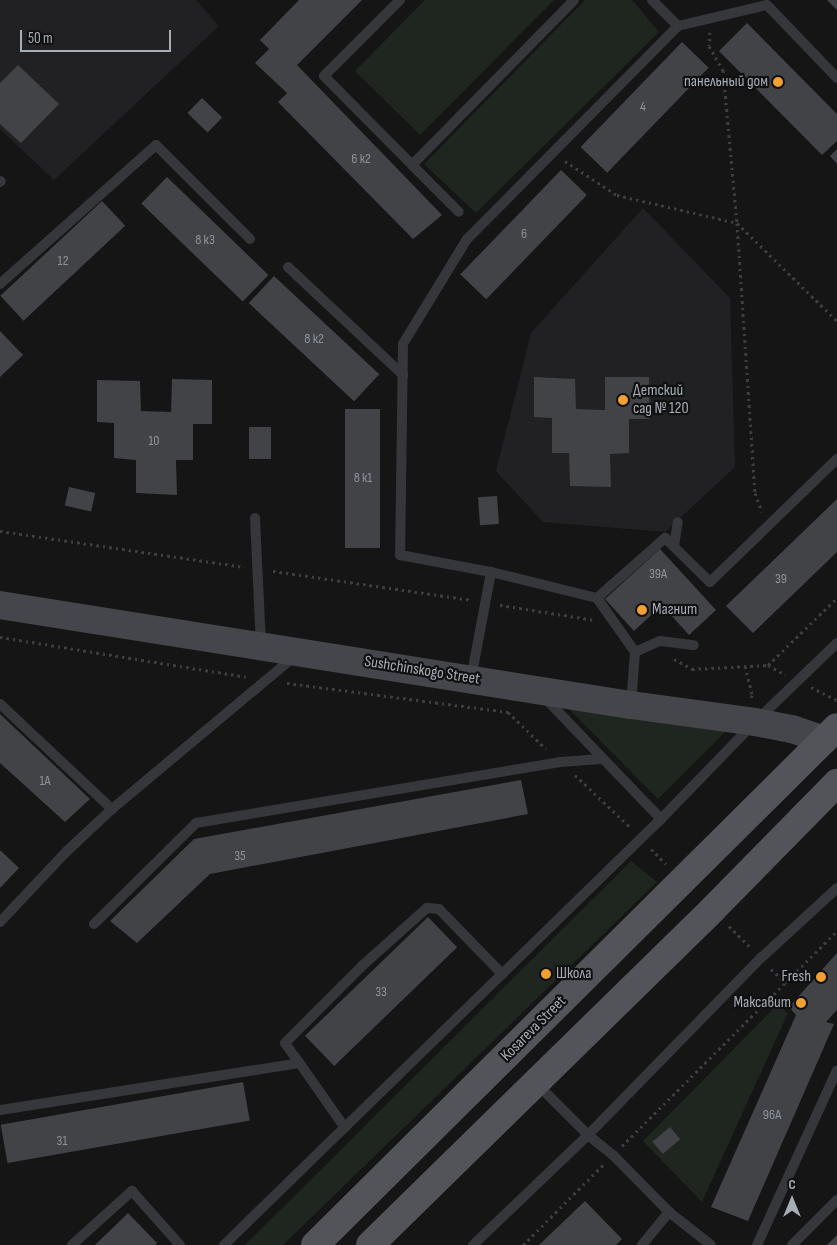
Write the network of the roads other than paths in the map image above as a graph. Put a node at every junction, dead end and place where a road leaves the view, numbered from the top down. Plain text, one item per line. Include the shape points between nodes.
1 (400, 0) edge
2 (574, 0) edge
3 (652, 0) edge
4 (767, 2) edge
5 (678, 26) junction
6 (837, 78) edge
7 (412, 165) junction
8 (459, 212) dead end
9 (250, 240) dead end
10 (288, 267) dead end
11 (0, 284) edge
12 (403, 375) junction
13 (837, 459) edge
14 (255, 518) dead end
15 (678, 522) dead end
16 (674, 546) junction
17 (491, 572) junction
18 (597, 598) junction
19 (2, 607) edge
20 (837, 643) edge
21 (694, 645) dead end
22 (261, 646) junction
23 (299, 652) junction
24 (635, 652) junction
25 (471, 678) junction
26 (537, 689) junction
27 (0, 704) edge
28 (631, 705) junction
29 (749, 721) junction
30 (833, 740) edge
31 (602, 759) junction
32 (837, 783) edge
33 (112, 809) junction
34 (658, 815) junction
35 (837, 888) edge
36 (0, 922) edge
37 (94, 924) dead end
38 (502, 974) junction
39 (299, 1063) junction
40 (837, 1070) edge
41 (534, 1082) junction
42 (0, 1110) edge
43 (344, 1128) junction
44 (588, 1135) junction
45 (837, 1200) edge
46 (669, 1212) junction
47 (72, 1245) edge
48 (180, 1245) edge
49 (224, 1245) edge
50 (315, 1245) edge
51 (370, 1245) edge
52 (473, 1245) edge
53 (642, 1245) edge
54 (711, 1245) edge
55 (757, 1245) edge
56 (792, 1245) edge

1 - 7 lane via 324,76
2 - 7 lane
3 - 5 lane
4 - 5 lane
4 - 6 lane
5 - 12 lane via 467,240 403,344
7 - 8 lane
9 - 11 lane via 156,145
10 - 12 lane
12 - 17 lane via 400,554
13 - 16 lane via 710,582
14 - 22 lane
15 - 16 lane
16 - 18 lane via 665,538
17 - 18 lane
17 - 25 lane
18 - 24 lane
19 - 22 street, Sushchinskogo Street
20 - 29 lane
21 - 24 lane via 660,641
22 - 23 street, Sushchinskogo Street
23 - 25 street, Sushchinskogo Street
23 - 33 lane
24 - 28 lane
25 - 26 street, Sushchinskogo Street
26 - 28 street, Sushchinskogo Street
26 - 31 lane
27 - 33 lane
28 - 29 street, Sushchinskogo Street
29 - 30 street, Sushchinskogo Street
29 - 34 lane
30 - 50 main road, Kosareva Street
31 - 34 lane
31 - 37 lane via 560,762 196,823
32 - 41 main road via 713,909
33 - 36 lane
34 - 38 lane
35 - 44 lane via 761,958
38 - 39 lane via 439,909 427,908 285,1043
38 - 43 lane
39 - 42 lane
39 - 43 lane
40 - 55 lane
41 - 44 lane
41 - 51 main road
43 - 49 lane
44 - 46 lane via 613,1155
44 - 52 lane
45 - 56 lane
46 - 53 lane
46 - 54 lane
47 - 48 lane via 132,1191

